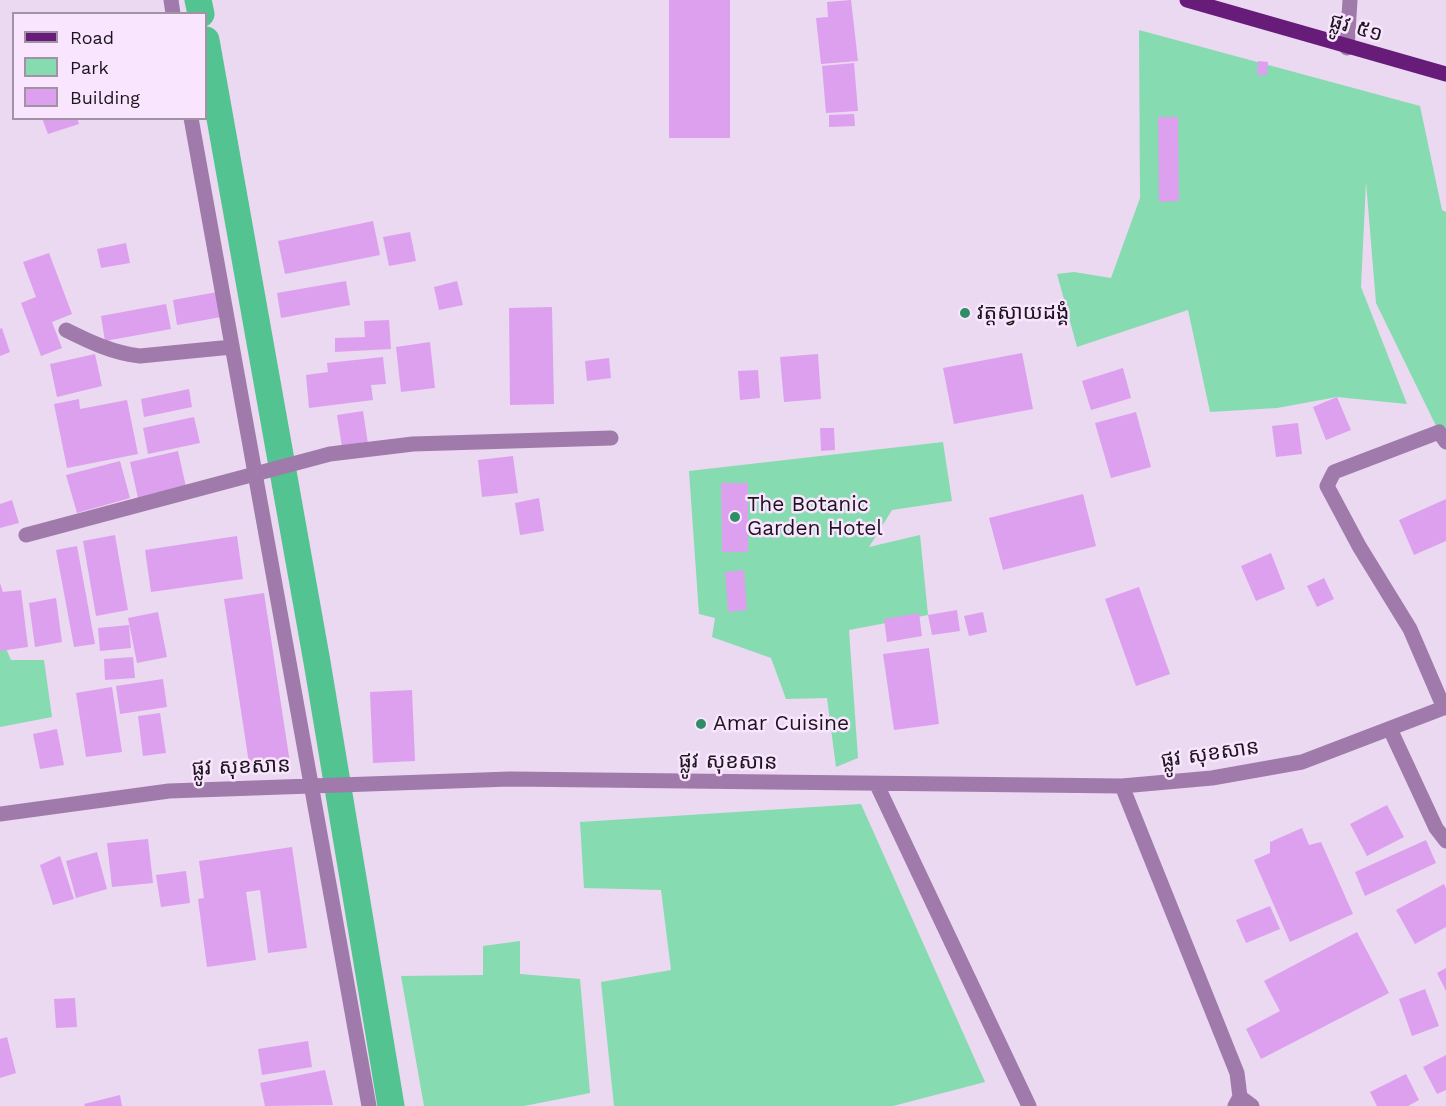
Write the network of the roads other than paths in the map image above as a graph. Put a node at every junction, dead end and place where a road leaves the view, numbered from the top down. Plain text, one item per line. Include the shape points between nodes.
1 (1187, 0) edge
2 (1350, 0) edge
3 (1347, 48) junction
4 (1446, 75) edge
5 (191, 120) edge
6 (66, 330) dead end
7 (232, 347) junction
8 (611, 438) dead end
9 (1446, 442) edge
10 (261, 472) junction
11 (26, 535) dead end
12 (1445, 708) edge
13 (1390, 729) junction
14 (877, 785) junction
15 (316, 786) junction
16 (1122, 786) junction
17 (0, 814) edge
18 (1446, 841) edge
19 (1242, 1103) edge
20 (369, 1106) edge
21 (1029, 1106) edge

1 - 3 main road, ផ្លូវ ៥១
2 - 3 street
3 - 4 main road, ផ្លូវ ៥១
5 - 7 street
6 - 7 street via 99,346 140,356
7 - 10 street
8 - 10 street via 413,444 330,454
9 - 12 street via 1440,432 1334,472 1328,486 1410,629
10 - 11 street
10 - 15 street
12 - 13 street, ផ្លូវ សុខសាន
13 - 16 street, ផ្លូវ សុខសាន via 1302,762 1212,778
13 - 18 street via 1436,828
14 - 15 street, ផ្លូវ សុខសាន via 510,779
14 - 16 street, ផ្លូវ សុខសាន
14 - 21 street
15 - 17 street, ផ្លូវ សុខសាន via 170,791
15 - 20 street
16 - 19 street via 1237,1073

